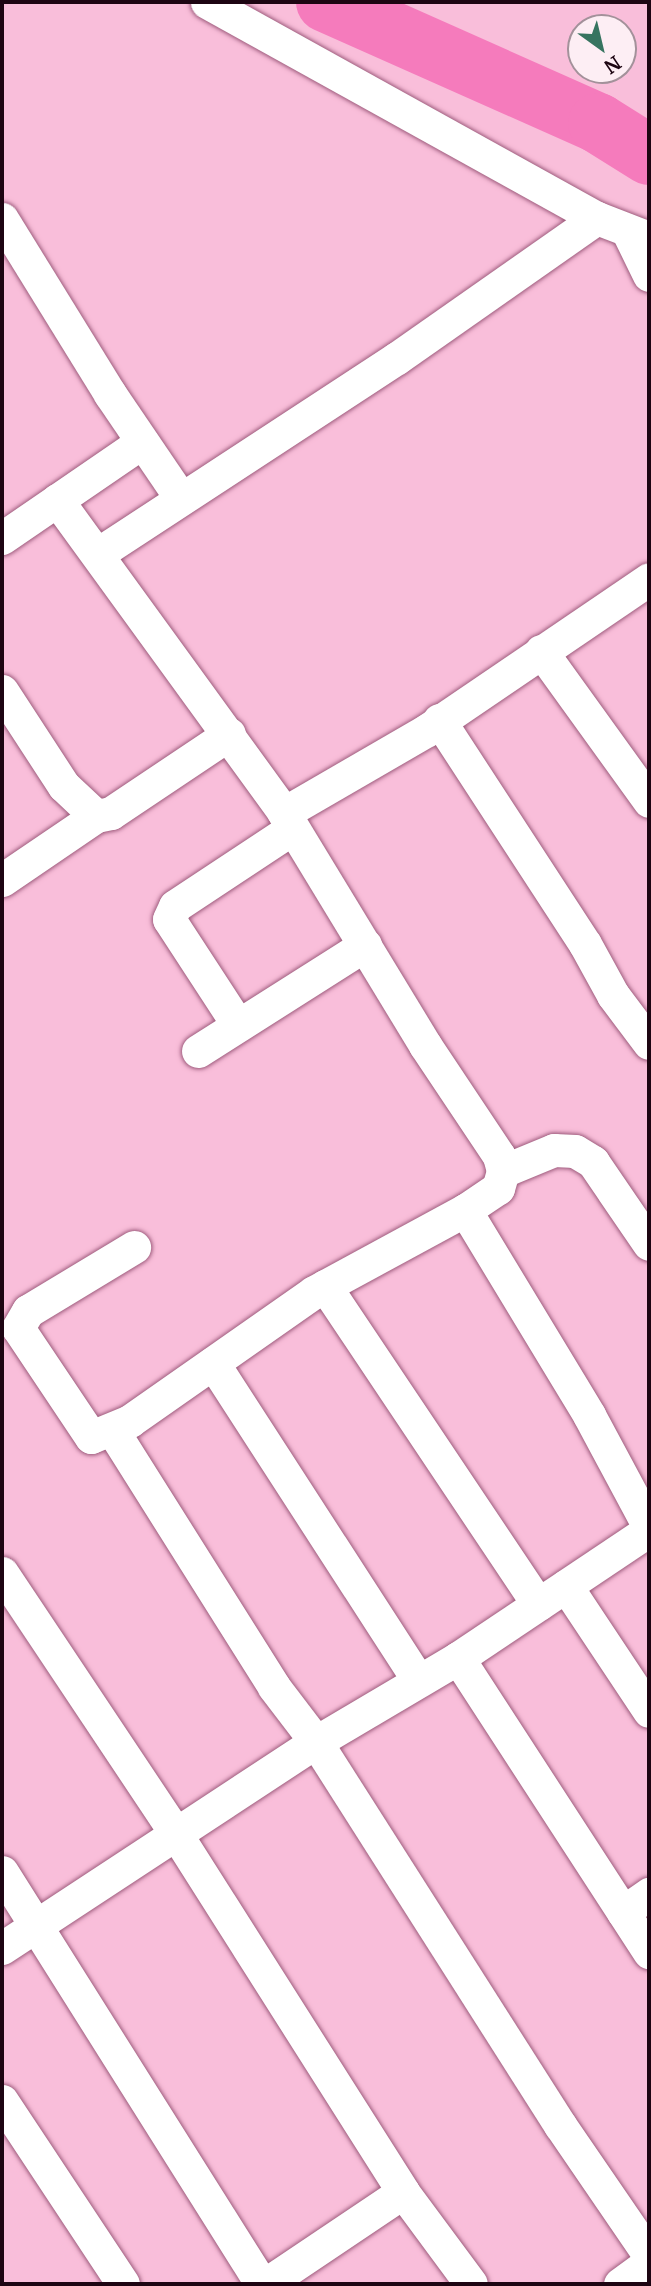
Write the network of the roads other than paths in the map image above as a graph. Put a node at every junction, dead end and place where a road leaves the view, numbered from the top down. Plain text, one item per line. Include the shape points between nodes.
1 (207, 2) edge
2 (624, 228) edge
3 (4, 229) edge
4 (649, 275) edge
5 (142, 442) junction
6 (180, 497) junction
7 (57, 500) junction
8 (2, 538) edge
9 (99, 554) junction
10 (649, 579) edge
11 (541, 651) junction
12 (2, 691) edge
13 (439, 720) junction
14 (229, 734) junction
15 (649, 801) edge
16 (96, 816) junction
17 (289, 820) junction
18 (2, 880) edge
19 (365, 945) junction
20 (238, 1025) junction
21 (649, 1043) edge
22 (198, 1051) dead end
23 (503, 1171) junction
24 (465, 1210) junction
25 (649, 1244) edge
26 (134, 1247) dead end
27 (325, 1286) junction
28 (213, 1363) junction
29 (113, 1431) junction
30 (649, 1528) edge
31 (2, 1573) edge
32 (566, 1586) junction
33 (538, 1604) junction
34 (458, 1658) junction
35 (418, 1680) junction
36 (649, 1711) edge
37 (316, 1742) junction
38 (178, 1837) junction
39 (2, 1872) edge
40 (636, 1903) edge
41 (36, 1926) junction
42 (2, 1948) edge
43 (649, 1952) edge
44 (2, 2101) edge
45 (403, 2192) junction
46 (649, 2255) edge
47 (649, 2263) edge
48 (123, 2284) edge
49 (264, 2284) edge
50 (471, 2284) edge
51 (622, 2284) edge

1 - 2 street
2 - 4 street
2 - 6 street via 397,358
3 - 5 street
5 - 6 street
5 - 7 street
6 - 9 street
7 - 8 street
7 - 9 street
9 - 14 street
10 - 11 street
11 - 13 street
11 - 15 street
12 - 16 street via 64,786
13 - 17 street
13 - 21 street via 585,944 613,995
14 - 16 street via 111,813
14 - 17 street
16 - 18 street
17 - 19 street
17 - 20 street via 175,906 169,919
19 - 20 street
19 - 23 street via 499,1156
20 - 22 street
23 - 24 street via 498,1188
23 - 25 street via 554,1150 575,1150 593,1162
24 - 27 street
24 - 30 street via 589,1415
26 - 29 street via 28,1311 18,1328 91,1437
27 - 28 street
27 - 33 street
28 - 29 street
28 - 35 street
29 - 37 street via 274,1687
30 - 32 street
31 - 38 street
32 - 33 street
32 - 36 street
33 - 34 street
34 - 35 street
34 - 40 street
35 - 37 street
37 - 38 street
37 - 46 street via 560,2125
38 - 41 street
38 - 45 street
39 - 41 street
40 - 43 street
41 - 42 street
41 - 49 street
44 - 48 street
45 - 49 street
45 - 50 street
47 - 51 street

